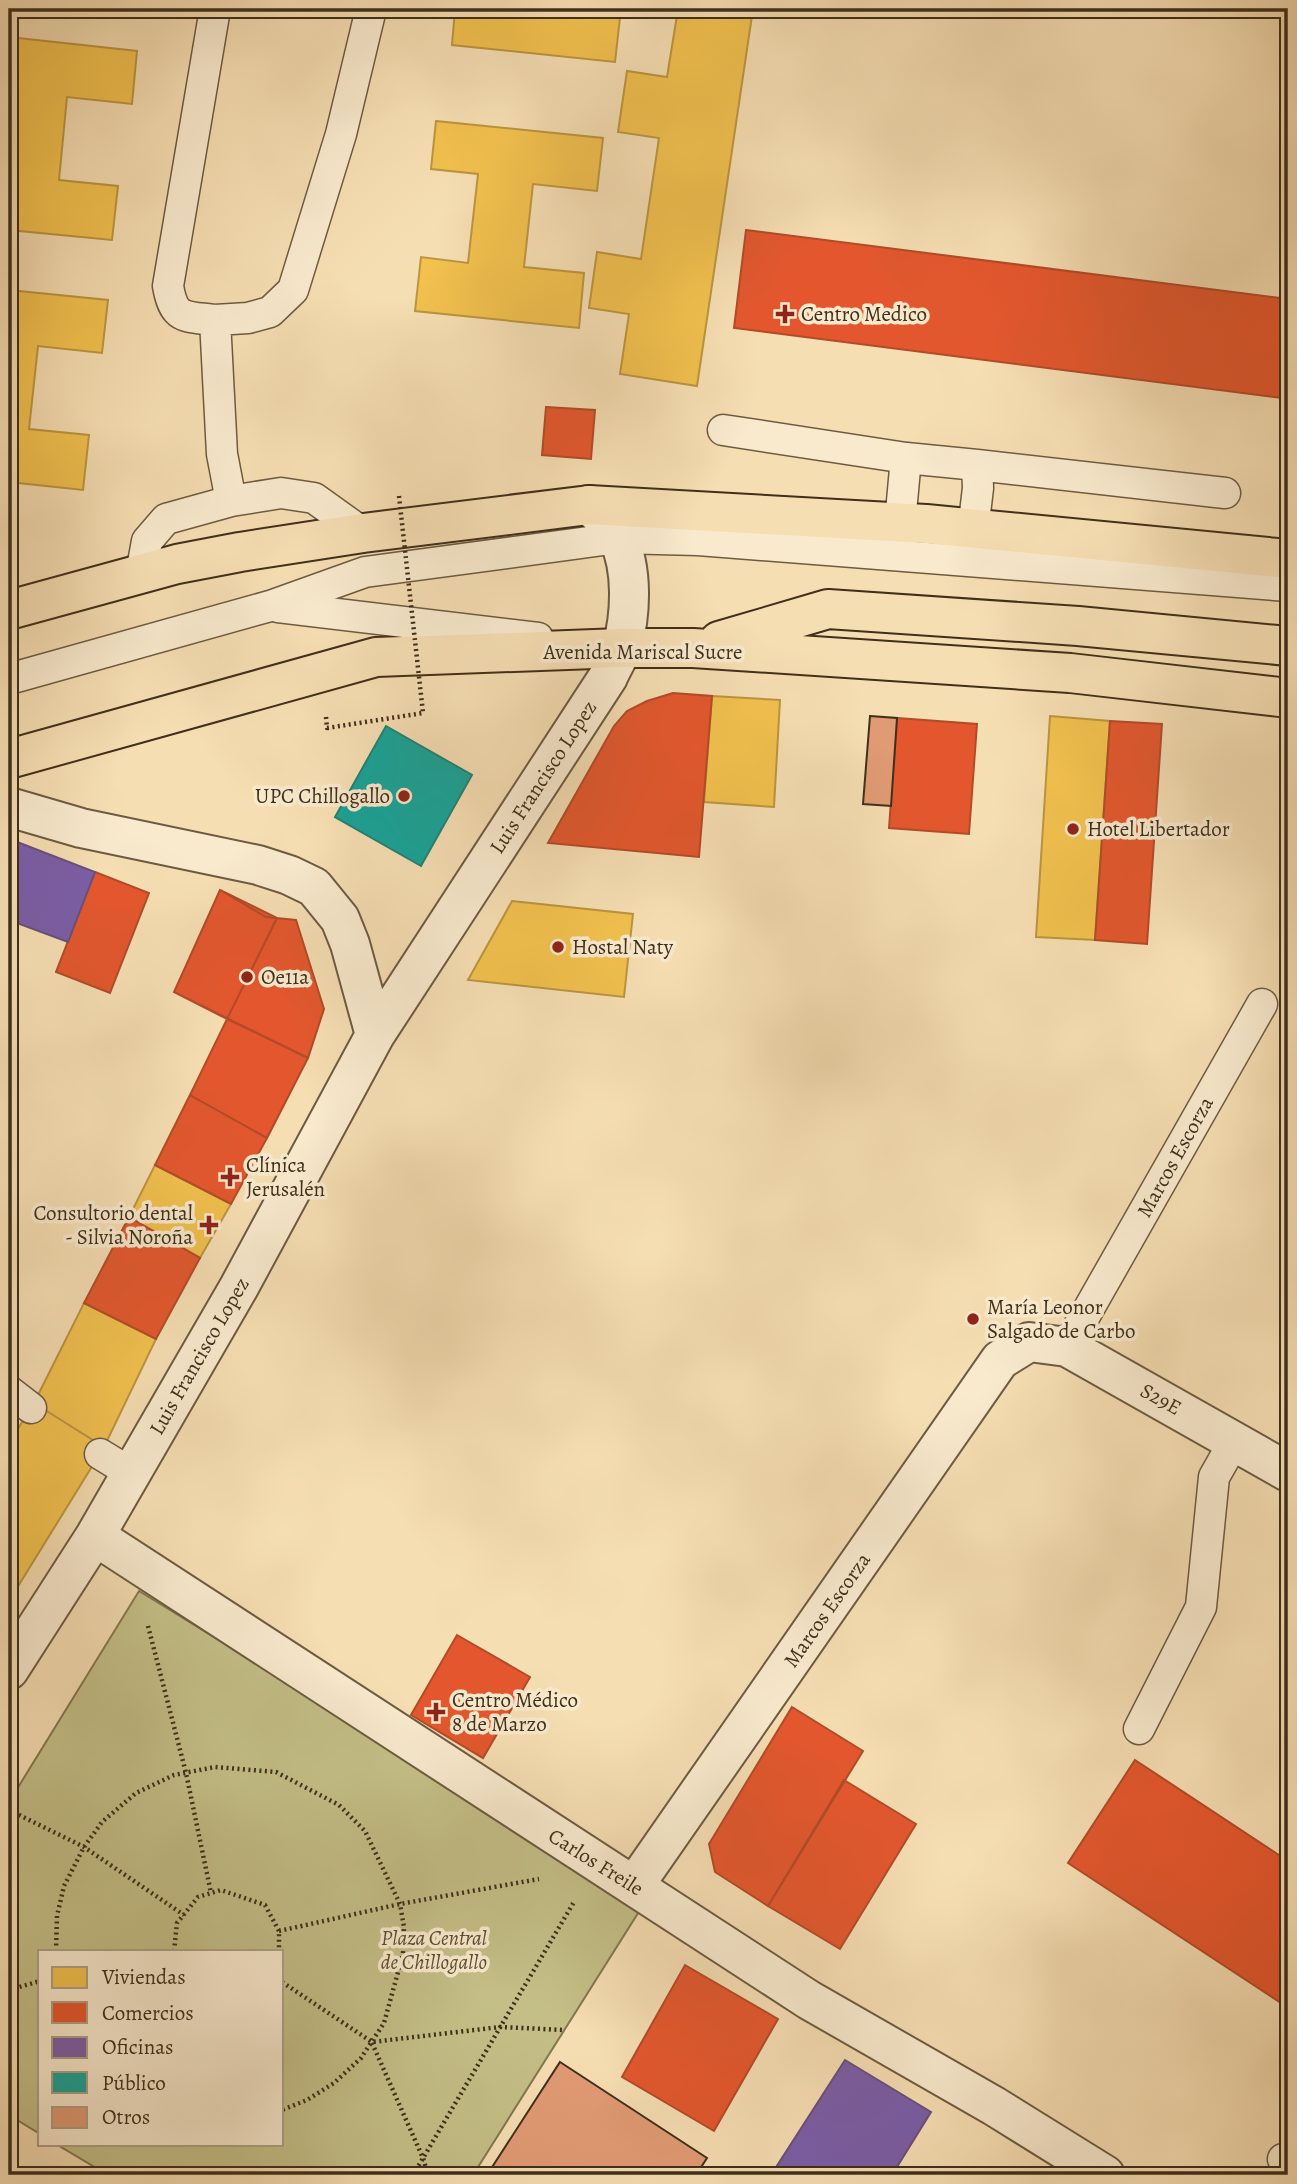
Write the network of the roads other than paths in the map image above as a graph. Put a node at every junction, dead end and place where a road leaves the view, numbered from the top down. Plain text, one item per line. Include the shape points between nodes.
1 (215, 9) edge
2 (370, 9) edge
3 (215, 320) junction
4 (723, 430) dead end
5 (906, 458) junction
6 (977, 465) junction
7 (1225, 493) dead end
8 (231, 501) junction
9 (589, 505) junction
10 (901, 523) junction
11 (973, 530) junction
12 (363, 533) junction
13 (618, 538) junction
14 (1288, 559) edge
15 (141, 574) junction
16 (1288, 586) edge
17 (270, 606) junction
18 (9, 610) edge
19 (1288, 646) edge
20 (621, 648) junction
21 (693, 649) junction
22 (9, 679) edge
23 (1288, 698) edge
24 (9, 759) edge
25 (9, 807) edge
26 (1262, 1004) dead end
27 (375, 1035) junction
28 (1029, 1342) joint
29 (1068, 1347) junction
30 (1235, 1440) junction
31 (1288, 1472) edge
32 (95, 1536) junction
33 (9, 1670) edge
34 (1139, 1729) dead end
35 (634, 1886) junction
36 (1105, 2175) edge

1 - 3 lane via 168,286 171,305 183,316
2 - 3 lane via 341,134 293,290 270,312
3 - 8 lane via 222,454
4 - 5 lane
5 - 6 lane
5 - 10 lane
6 - 7 lane
6 - 11 lane
8 - 12 lane via 281,493 314,498
8 - 15 lane via 166,519 146,541
9 - 10 main road
9 - 12 main road
9 - 13 street, Luis Francisco Lopez
10 - 11 main road
11 - 14 main road
12 - 15 main road via 240,552
13 - 16 lane via 698,540
13 - 17 lane via 366,572
13 - 20 street, Luis Francisco Lopez via 627,567 628,611
15 - 18 main road
17 - 20 lane
17 - 22 lane
19 - 21 main road via 828,609
20 - 21 main road, Avenida Mariscal Sucre
20 - 24 main road, Avenida Mariscal Sucre via 376,657
20 - 27 street, Luis Francisco Lopez via 608,677
21 - 23 main road, Avenida Mariscal Sucre via 1070,673
25 - 27 street via 81,828 258,865 314,887 340,919 351,944
26 - 29 lane, Marcos Escorza
27 - 32 street, Luis Francisco Lopez via 239,1287 116,1463
28 - 29 street, S29E
28 - 35 street, Marcos Escorza via 1000,1360
29 - 30 street, S29E
30 - 31 street, S29E
30 - 34 lane via 1214,1477 1201,1607
32 - 33 street, Luis Francisco Lopez
32 - 35 street, Carlos Freile via 563,1863
35 - 36 street, Carlos Freile via 809,2000

